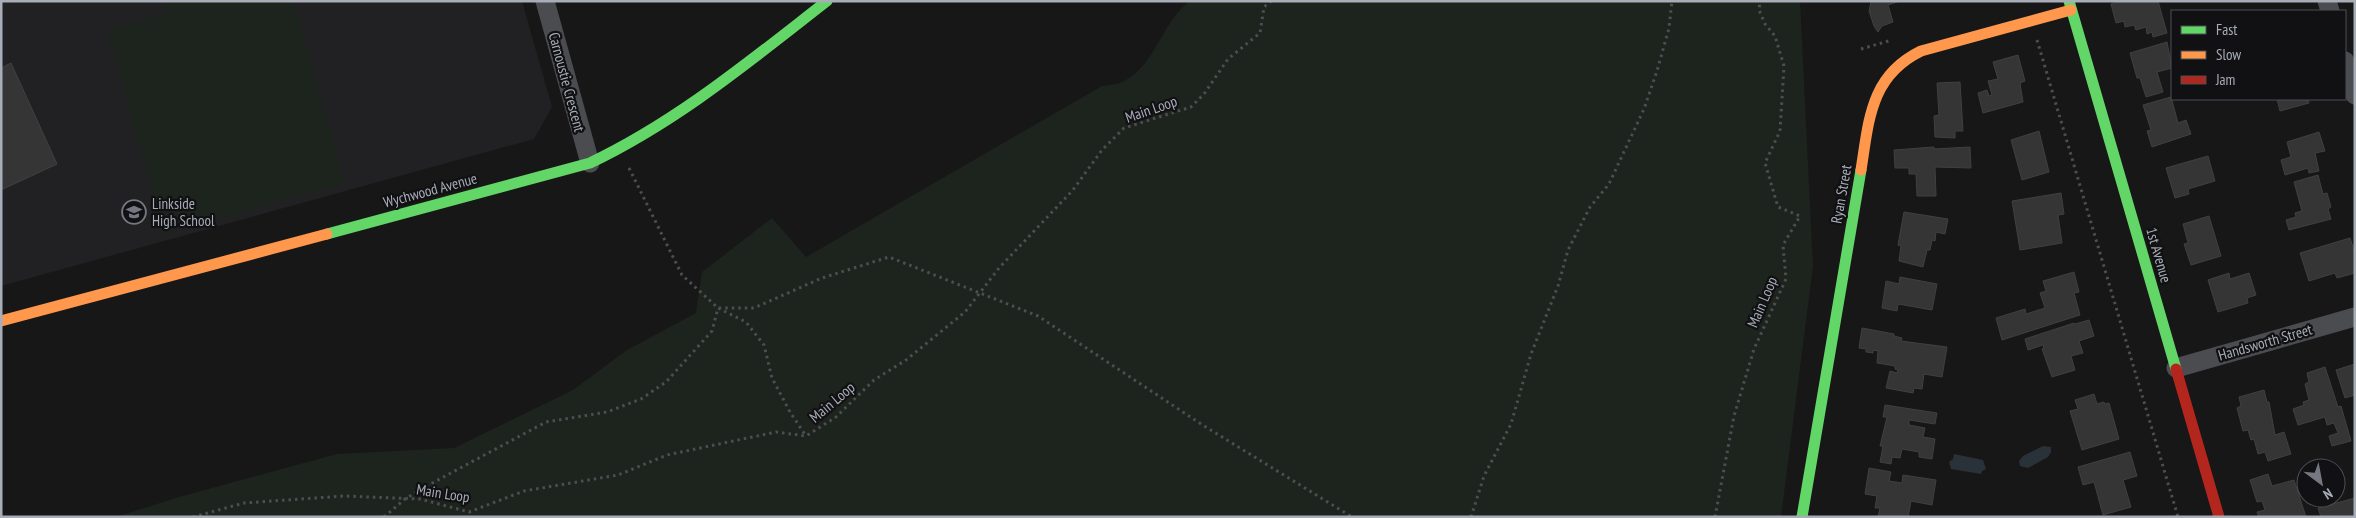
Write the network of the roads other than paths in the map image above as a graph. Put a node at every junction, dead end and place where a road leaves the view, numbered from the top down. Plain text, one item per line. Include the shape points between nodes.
1 (545, 1) edge
2 (827, 1) edge
3 (2070, 5) edge
4 (2346, 64) edge
5 (2355, 95) edge
6 (590, 163) junction
7 (2355, 318) edge
8 (1, 321) edge
9 (2176, 368) junction
10 (1802, 517) edge
11 (2219, 517) edge

1 - 6 street, Carnoustie Crescent
2 - 6 street, Wychwood Avenue via 672,119 620,150
3 - 9 street, 1st Avenue
3 - 10 street, Ryan Street via 2032,20 1921,51 1902,62 1880,84 1868,124
4 - 5 street
6 - 8 street, Wychwood Avenue
7 - 9 street, Handsworth Street
9 - 11 street, 1st Avenue

